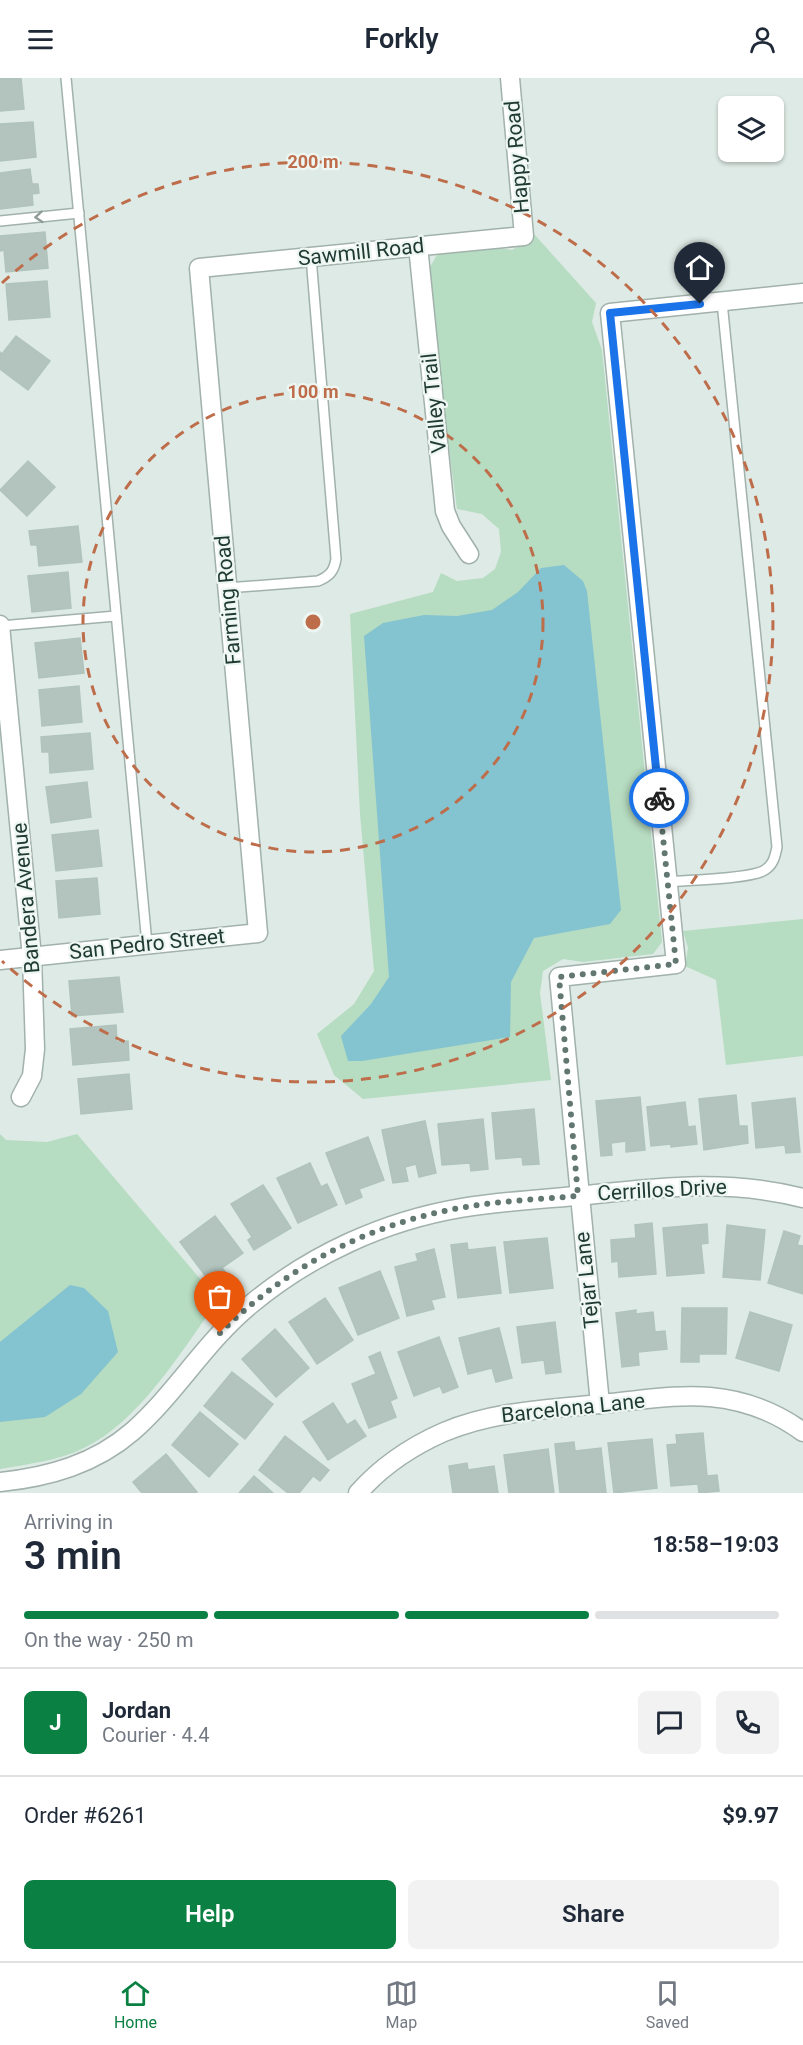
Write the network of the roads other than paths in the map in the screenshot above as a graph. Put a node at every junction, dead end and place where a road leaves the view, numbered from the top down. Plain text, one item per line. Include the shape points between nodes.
1 (66, 78) edge
2 (510, 78) edge
3 (79, 213) junction
4 (0, 221) edge
5 (524, 236) joint
6 (418, 246) junction
7 (311, 257) junction
8 (199, 268) joint
9 (803, 293) edge
10 (722, 302) junction
11 (469, 554) dead end
12 (227, 588) junction
13 (116, 616) junction
14 (0, 626) edge
15 (5, 742) edge
16 (668, 882) junction
17 (258, 933) joint
18 (147, 944) junction
19 (32, 957) junction
20 (0, 960) edge
21 (21, 1096) dead end
22 (578, 1196) junction
23 (803, 1198) edge
24 (600, 1404) junction
25 (803, 1432) edge
26 (0, 1482) edge
27 (358, 1493) edge

1 - 3 lane
2 - 5 street, Happy Road
3 -> 4 lane
3 - 13 lane
5 - 6 street, Sawmill Road
6 - 7 street, Sawmill Road
6 - 11 street, Valley Trail via 445,511
7 - 8 street, Sawmill Road
7 - 12 lane via 335,567 318,580
8 - 12 street, Farming Road
9 - 10 street
10 - 16 lane via 777,847 774,861 763,871
10 - 16 street via 610,313
12 - 17 street, Farming Road
13 - 14 lane
13 - 18 lane
14 - 15 street, Bandera Avenue
15 - 19 street, Bandera Avenue
16 - 22 street, Tejar Lane via 676,964 559,977
17 - 18 street, San Pedro Street
18 - 19 street, San Pedro Street
19 - 20 street, San Pedro Street
19 - 21 street, Bandera Avenue via 35,1049 32,1076
22 - 23 street, Cerrillos Drive via 713,1185
22 - 24 street, Tejar Lane
22 - 26 street, Cerrillos Drive via 435,1213 336,1248 291,1274 249,1306 124,1437 67,1469 27,1483
24 - 25 street, Barcelona Lane via 710,1397 764,1410
24 - 27 street, Barcelona Lane via 500,1415 462,1426 408,1452

